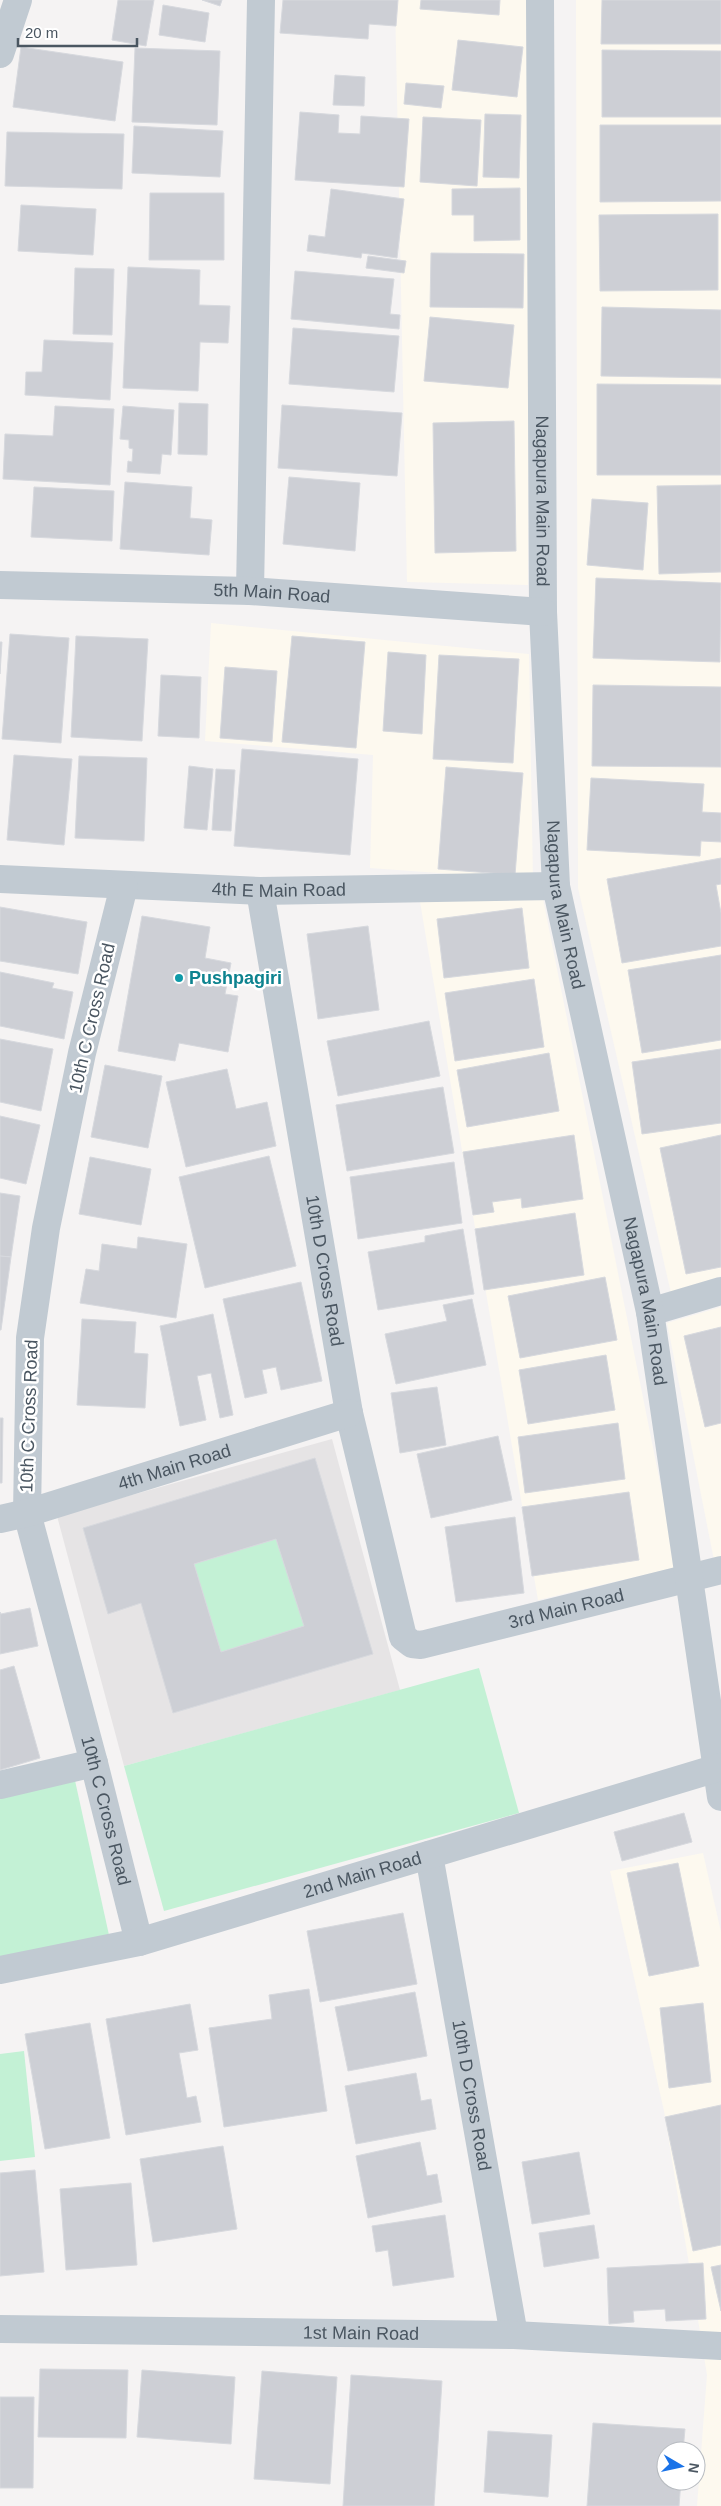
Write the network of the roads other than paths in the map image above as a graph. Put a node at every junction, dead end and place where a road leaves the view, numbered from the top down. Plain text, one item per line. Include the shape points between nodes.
1 (18, 0) edge
2 (261, 0) edge
3 (540, 0) edge
4 (0, 54) edge
5 (0, 585) edge
6 (250, 591) junction
7 (543, 612) junction
8 (0, 879) edge
9 (124, 886) junction
10 (556, 886) junction
11 (260, 891) junction
12 (721, 1291) edge
13 (650, 1312) junction
14 (349, 1413) junction
15 (27, 1513) junction
16 (0, 1518) edge
17 (721, 1570) edge
18 (690, 1579) junction
19 (412, 1644) joint
20 (94, 1763) junction
21 (718, 1768) edge
22 (0, 1785) edge
23 (721, 1797) edge
24 (428, 1855) junction
25 (139, 1942) junction
26 (0, 1970) edge
27 (0, 2329) edge
28 (514, 2335) junction
29 (721, 2346) edge

1 - 4 street
2 - 6 street
3 - 7 street, Nagapura Main Road
5 - 6 street, 5th Main Road
6 - 7 street, 5th Main Road
7 - 10 street, Nagapura Main Road
8 - 9 street, 4th E Main Road
9 - 11 street, 4th E Main Road
9 - 15 street, 10th C Cross Road via 82,1053 46,1228 30,1338
10 - 11 street, 4th E Main Road
10 - 13 street, Nagapura Main Road
11 - 14 street, 10th D Cross Road
12 - 13 street
13 - 18 street, Nagapura Main Road
14 - 15 street, 4th Main Road
14 - 19 street, 10th D Cross Road via 404,1637
15 - 16 street, 4th Main Road
15 - 20 street, 10th C Cross Road
17 - 18 street, 3rd Main Road
18 - 19 street, 3rd Main Road
18 - 21 street, Nagapura Main Road
20 - 22 street
20 - 25 street, 10th C Cross Road
21 - 23 street, Nagapura Main Road
21 - 24 street, 2nd Main Road
24 - 25 street, 2nd Main Road
24 - 28 street, 10th D Cross Road
25 - 26 street, 2nd Main Road
27 - 28 street, 1st Main Road
28 - 29 street, 1st Main Road

